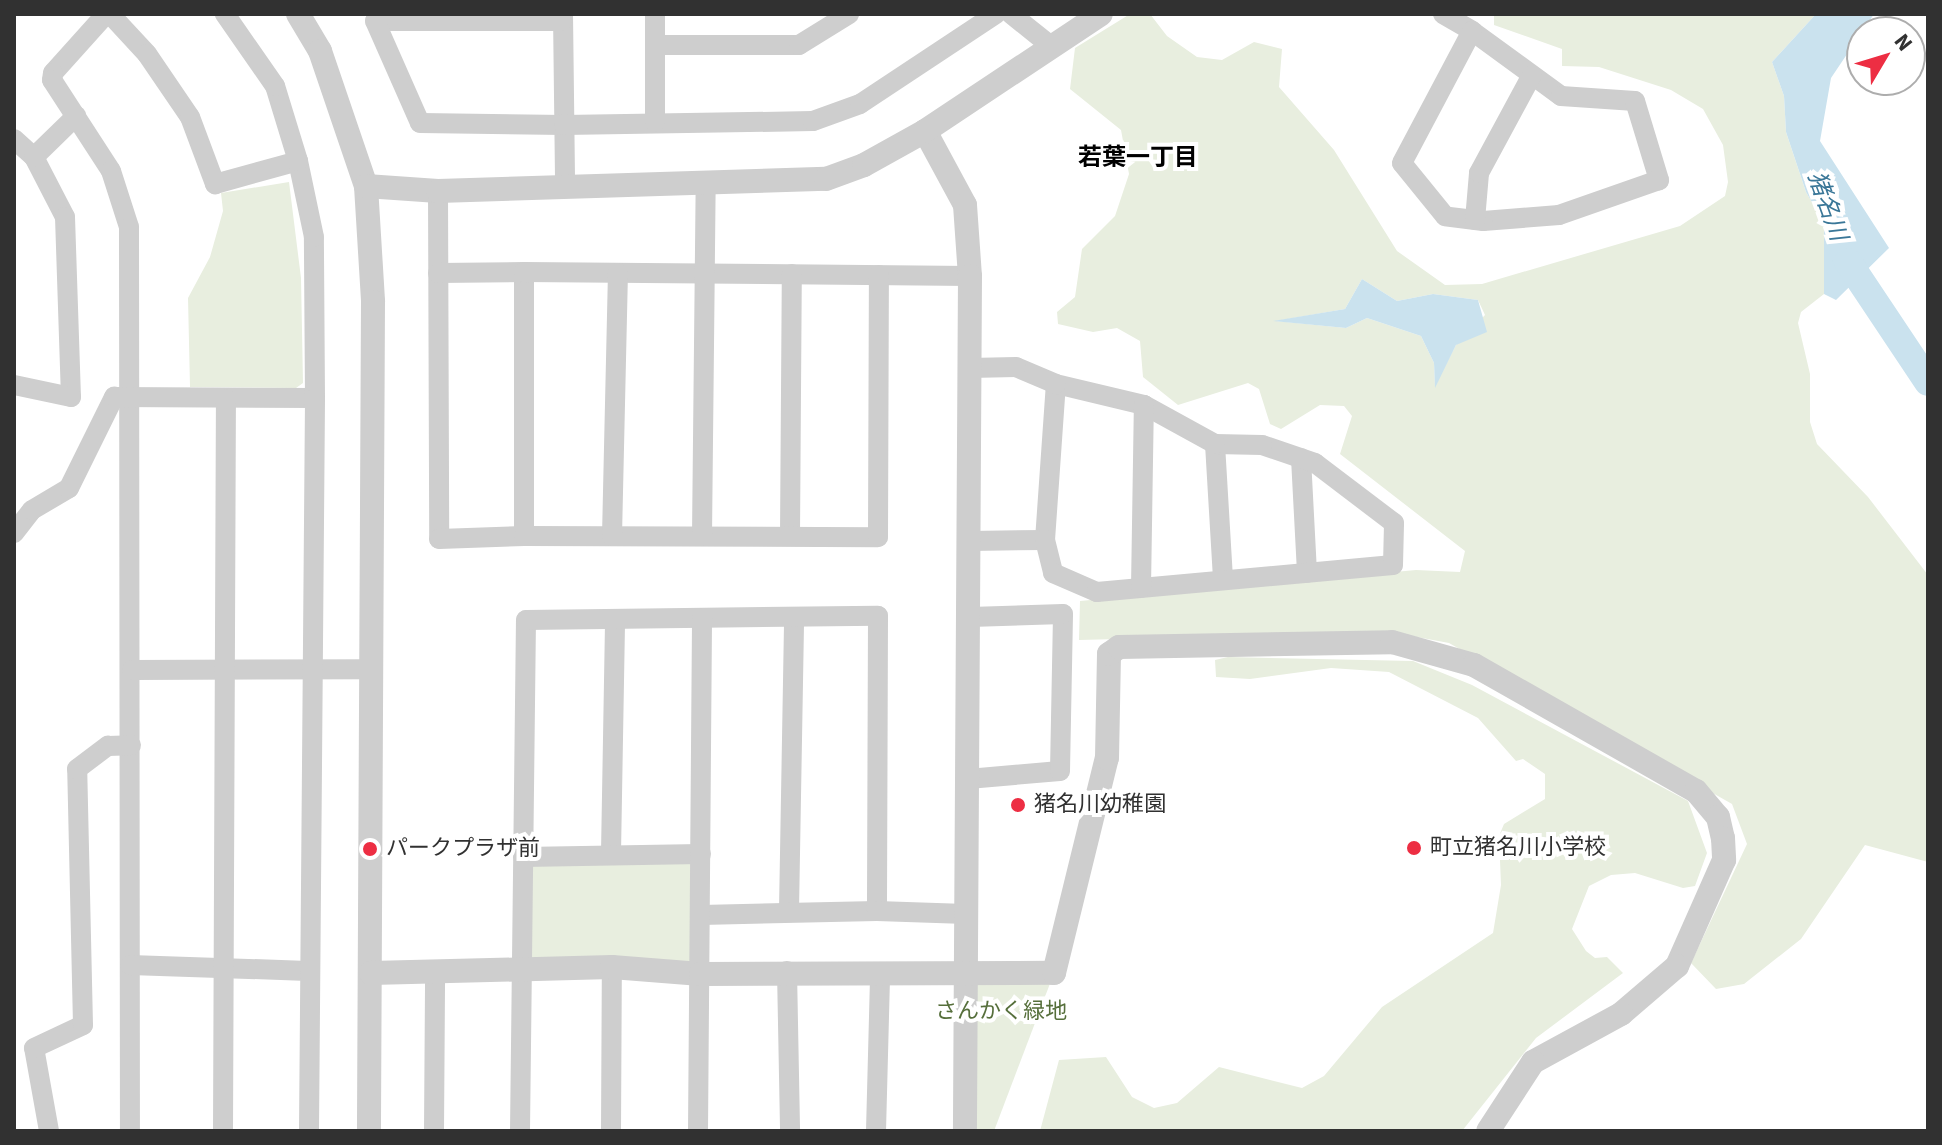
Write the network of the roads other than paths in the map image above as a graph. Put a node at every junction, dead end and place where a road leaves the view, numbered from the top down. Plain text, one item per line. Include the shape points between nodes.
1 (108, 14) edge
2 (225, 14) edge
3 (298, 14) edge
4 (655, 14) edge
5 (849, 14) edge
6 (996, 14) edge
7 (1011, 14) edge
8 (1101, 14) edge
9 (1443, 14) edge
10 (562, 17) edge
11 (1472, 31) junction
12 (655, 45) junction
13 (1051, 46) junction
14 (1532, 75) junction
15 (76, 116) junction
16 (655, 122) junction
17 (564, 125) junction
18 (925, 131) junction
19 (14, 139) edge
20 (34, 157) junction
21 (298, 161) junction
22 (706, 182) junction
23 (565, 183) junction
24 (366, 186) junction
25 (438, 191) junction
26 (1475, 220) junction
27 (524, 272) junction
28 (438, 273) junction
29 (618, 273) junction
30 (703, 273) junction
31 (792, 274) junction
32 (879, 275) junction
33 (970, 276) junction
34 (970, 368) junction
35 (1056, 384) junction
36 (14, 385) edge
37 (131, 396) junction
38 (315, 398) junction
39 (226, 399) junction
40 (1144, 405) junction
41 (1215, 444) junction
42 (1301, 458) junction
43 (14, 533) edge
44 (790, 535) junction
45 (524, 536) junction
46 (612, 536) junction
47 (702, 536) junction
48 (1045, 540) junction
49 (970, 541) junction
50 (1307, 573) junction
51 (1223, 580) junction
52 (1141, 588) junction
53 (794, 617) junction
54 (970, 617) junction
55 (702, 618) junction
56 (615, 619) junction
57 (372, 669) junction
58 (132, 670) junction
59 (224, 670) junction
60 (311, 670) junction
61 (131, 745) junction
62 (968, 779) junction
63 (611, 853) junction
64 (701, 854) junction
65 (523, 857) junction
66 (789, 911) junction
67 (877, 911) junction
68 (966, 914) junction
69 (701, 915) junction
70 (130, 965) junction
71 (612, 967) junction
72 (224, 970) junction
73 (522, 970) junction
74 (308, 971) junction
75 (787, 971) junction
76 (435, 972) junction
77 (371, 973) junction
78 (701, 974) junction
79 (880, 974) junction
80 (965, 974) junction
81 (49, 1131) edge
82 (130, 1131) edge
83 (223, 1131) edge
84 (309, 1131) edge
85 (369, 1131) edge
86 (434, 1131) edge
87 (520, 1131) edge
88 (611, 1131) edge
89 (698, 1131) edge
90 (790, 1131) edge
91 (876, 1131) edge
92 (965, 1131) edge
93 (1488, 1131) edge

1 - 15 street via 53,73 54,89
1 - 21 street via 147,54 190,117 215,184
2 - 21 street via 275,86
3 - 24 street via 320,51
4 - 12 street
5 - 12 street via 799,45
6 - 16 street via 860,104 813,121
7 - 13 street
8 - 13 street
9 - 11 street
10 - 17 street
10 - 17 street via 375,21 420,123
11 - 14 street
11 - 26 street via 1402,163 1445,216
12 - 16 street
13 - 18 street
14 - 26 street via 1479,173
14 - 26 street via 1561,96 1635,101 1659,180 1559,215
15 - 20 street
15 - 37 street via 111,171 129,227
16 - 17 street
17 - 23 street
18 - 22 street via 826,179
18 - 33 street via 965,205
19 - 20 street
20 - 36 street via 65,217 71,397
21 - 38 street via 314,237
22 - 23 street
22 - 30 street
23 - 25 street
24 - 25 street
24 - 57 street via 373,302
25 - 28 street
27 - 28 street
27 - 29 street
27 - 45 street
28 - 45 street via 439,539
29 - 30 street
29 - 46 street
30 - 31 street
30 - 47 street
31 - 32 street
31 - 44 street
32 - 33 street
32 - 44 street via 878,537
33 - 34 street
34 - 35 street via 1016,367
34 - 49 street
35 - 40 street
35 - 48 street
37 - 39 street
37 - 43 street via 114,397 69,488 32,510
37 - 58 street
38 - 39 street
38 - 60 street
39 - 59 street
40 - 41 street
40 - 52 street
41 - 42 street via 1262,445
41 - 51 street
42 - 50 street
42 - 50 street via 1394,523 1393,565
44 - 47 street
45 - 46 street
46 - 47 street
48 - 49 street
48 - 52 street via 1053,573 1097,592
49 - 54 street
50 - 51 street
51 - 52 street
53 - 55 street
53 - 66 street
53 - 67 street via 878,616
54 - 62 street
54 - 62 street via 1063,614 1060,771
55 - 56 street
55 - 64 street
56 - 63 street
56 - 65 street via 526,620
57 - 60 street
57 - 77 street
58 - 59 street
58 - 61 street
59 - 60 street
59 - 72 street
60 - 74 street
61 - 70 street
61 - 81 street via 108,746 77,769 83,1025 34,1048
62 - 68 street
63 - 64 street
63 - 65 street
64 - 69 street
65 - 73 street
66 - 67 street
66 - 69 street
67 - 68 street
68 - 80 street
69 - 78 street
70 - 72 street
70 - 82 street
71 - 73 street
71 - 78 street
71 - 88 street
72 - 74 street
72 - 83 street
73 - 76 street
73 - 87 street
74 - 84 street
75 - 78 street
75 - 79 street
75 - 90 street
76 - 77 street
76 - 86 street
77 - 85 street
78 - 89 street
79 - 80 street
79 - 91 street
80 - 92 street
80 - 93 street via 1054,973 1107,758 1109,654 1119,647 1392,642 1443,653 1696,791 1718,817 1723,838 1724,860 1677,966 1630,1007 1533,1062

